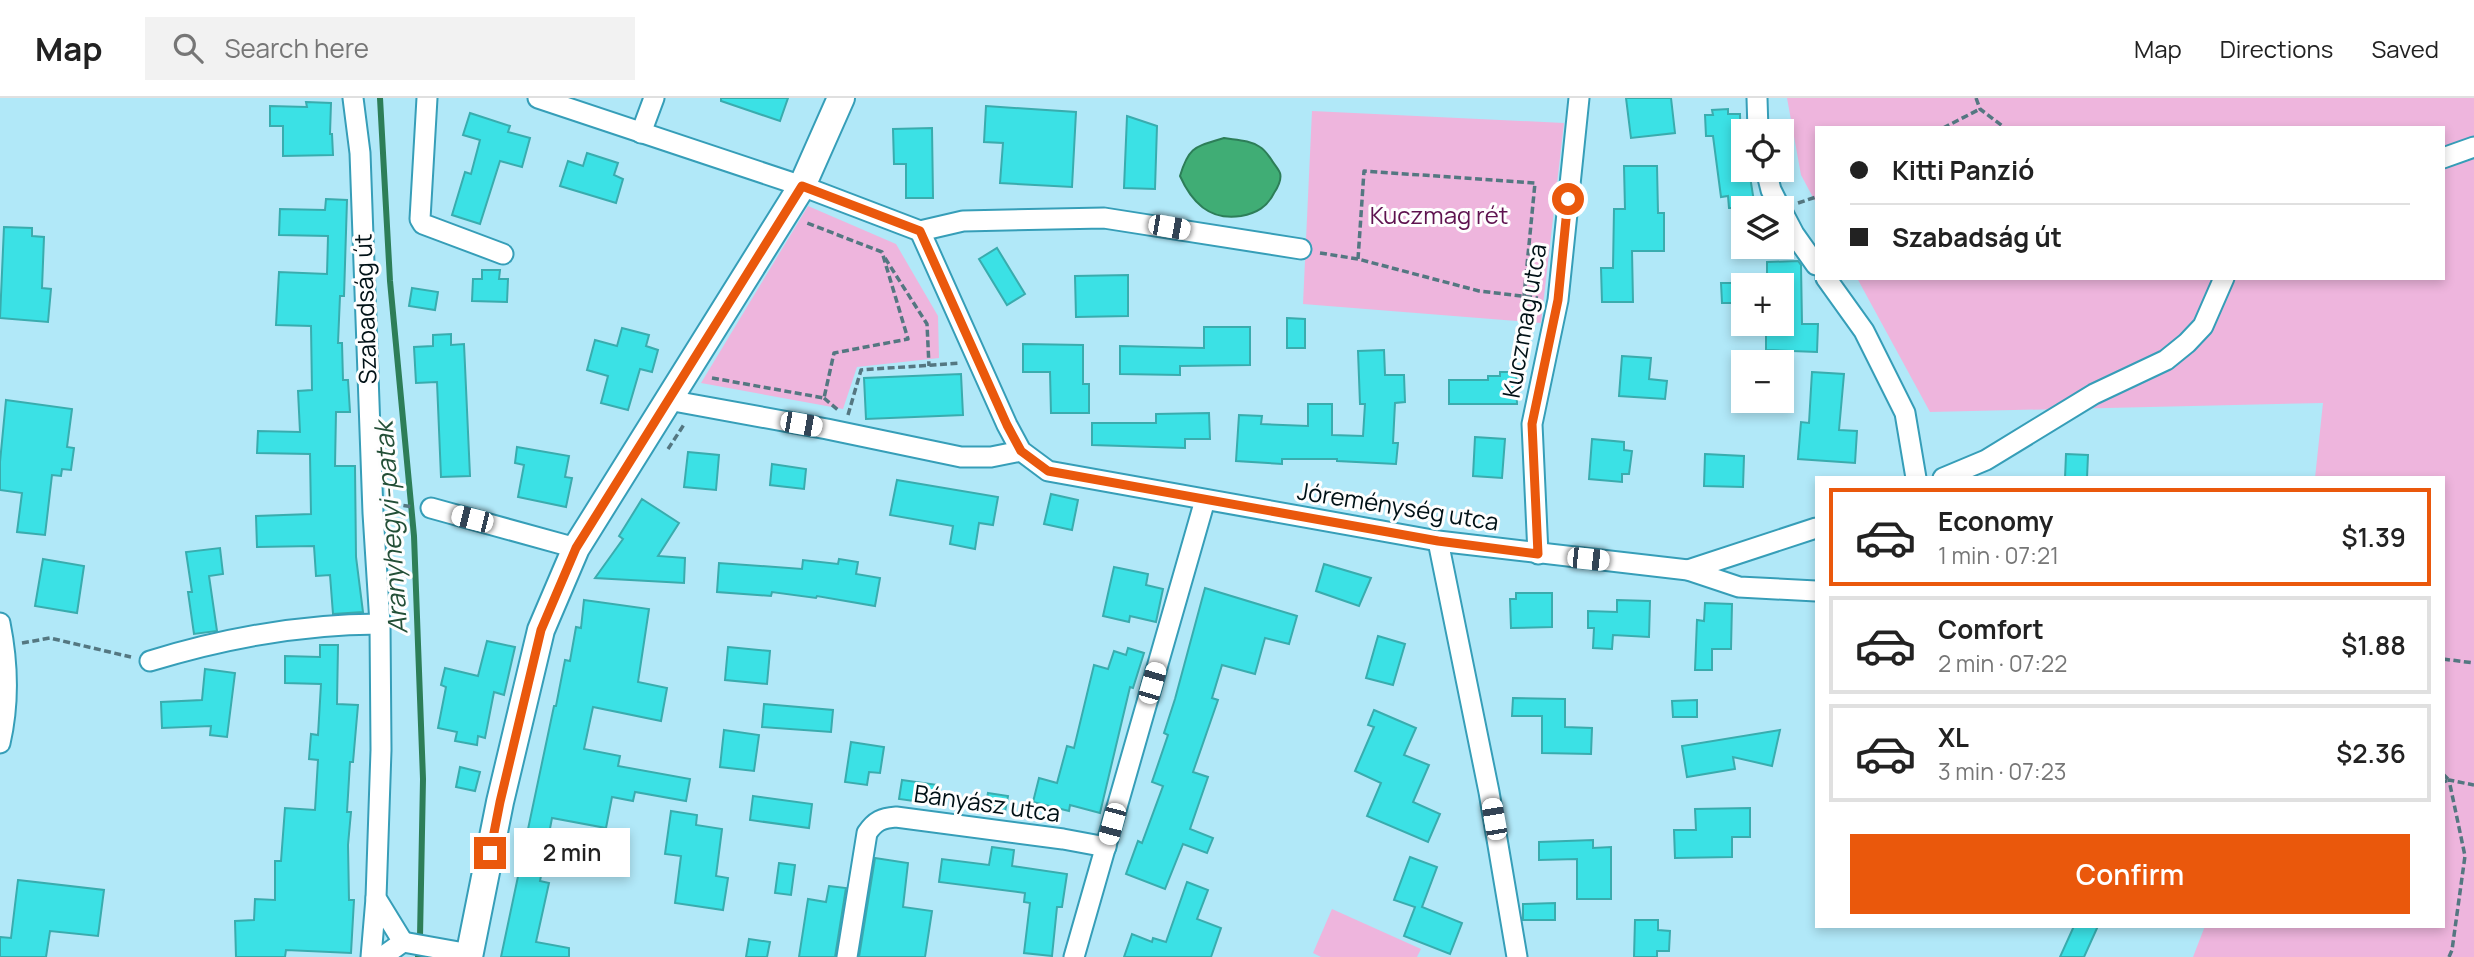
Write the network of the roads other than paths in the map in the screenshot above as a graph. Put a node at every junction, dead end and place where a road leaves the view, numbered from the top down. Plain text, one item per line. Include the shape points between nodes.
1 (353, 98) edge
2 (427, 98) edge
3 (538, 98) edge
4 (654, 98) edge
5 (841, 98) edge
6 (1579, 98) edge
7 (1757, 98) edge
8 (1758, 119) edge
9 (641, 132) junction
10 (2474, 147) edge
11 (2445, 157) edge
12 (802, 186) junction
13 (920, 231) junction
14 (1794, 234) edge
15 (1301, 249) road end
16 (503, 254) dead end
17 (1815, 264) edge
18 (1827, 280) edge
19 (2223, 280) edge
20 (668, 401) junction
21 (1021, 451) junction
22 (1916, 476) edge
23 (1948, 476) edge
24 (1205, 500) junction
25 (431, 508) dead end
26 (1815, 528) edge
27 (1438, 541) junction
28 (576, 548) junction
29 (1538, 554) junction
30 (1688, 570) junction
31 (1815, 591) edge
32 (0, 623) edge
33 (380, 624) junction
34 (150, 661) road end
35 (0, 743) edge
36 (1106, 847) junction
37 (376, 898) junction
38 (406, 942) junction
39 (470, 955) edge
40 (371, 957) edge
41 (382, 957) edge
42 (847, 957) edge
43 (1074, 957) edge
44 (1517, 957) edge

1 - 33 street, Szabadság út via 361,179
2 - 16 street via 420,219
3 - 9 street
4 - 9 street
5 - 12 main road
6 - 29 street, Kuczmag utca via 1558,300 1532,424
7 - 8 street
9 - 12 street
10 - 11 street
12 - 13 street
12 - 20 main road
13 - 15 street via 963,221 1104,218
13 - 21 street, Jóreménység utca
14 - 17 street
18 - 22 street via 1864,331 1905,412
19 - 23 street via 2203,326 2166,360 2063,411 1986,460
20 - 21 street via 961,457
20 - 28 main road
21 - 24 street, Jóreménység utca via 1048,471
24 - 27 street, Jóreménység utca
24 - 36 street
25 - 28 street
26 - 30 street
27 - 29 street, Jóreménység utca
27 - 44 street
28 - 39 main road via 541,630
29 - 30 street, Jóreménység utca
30 - 31 street, Jóreménység utca via 1739,587
32 - 35 street via 6,715
33 - 34 street via 248,636
33 - 37 street, Szabadság út
36 - 42 street, Bányász utca via 883,818 867,833
36 - 43 street
37 - 38 street
37 - 40 street, Szabadság út
38 - 39 street
38 - 41 street

